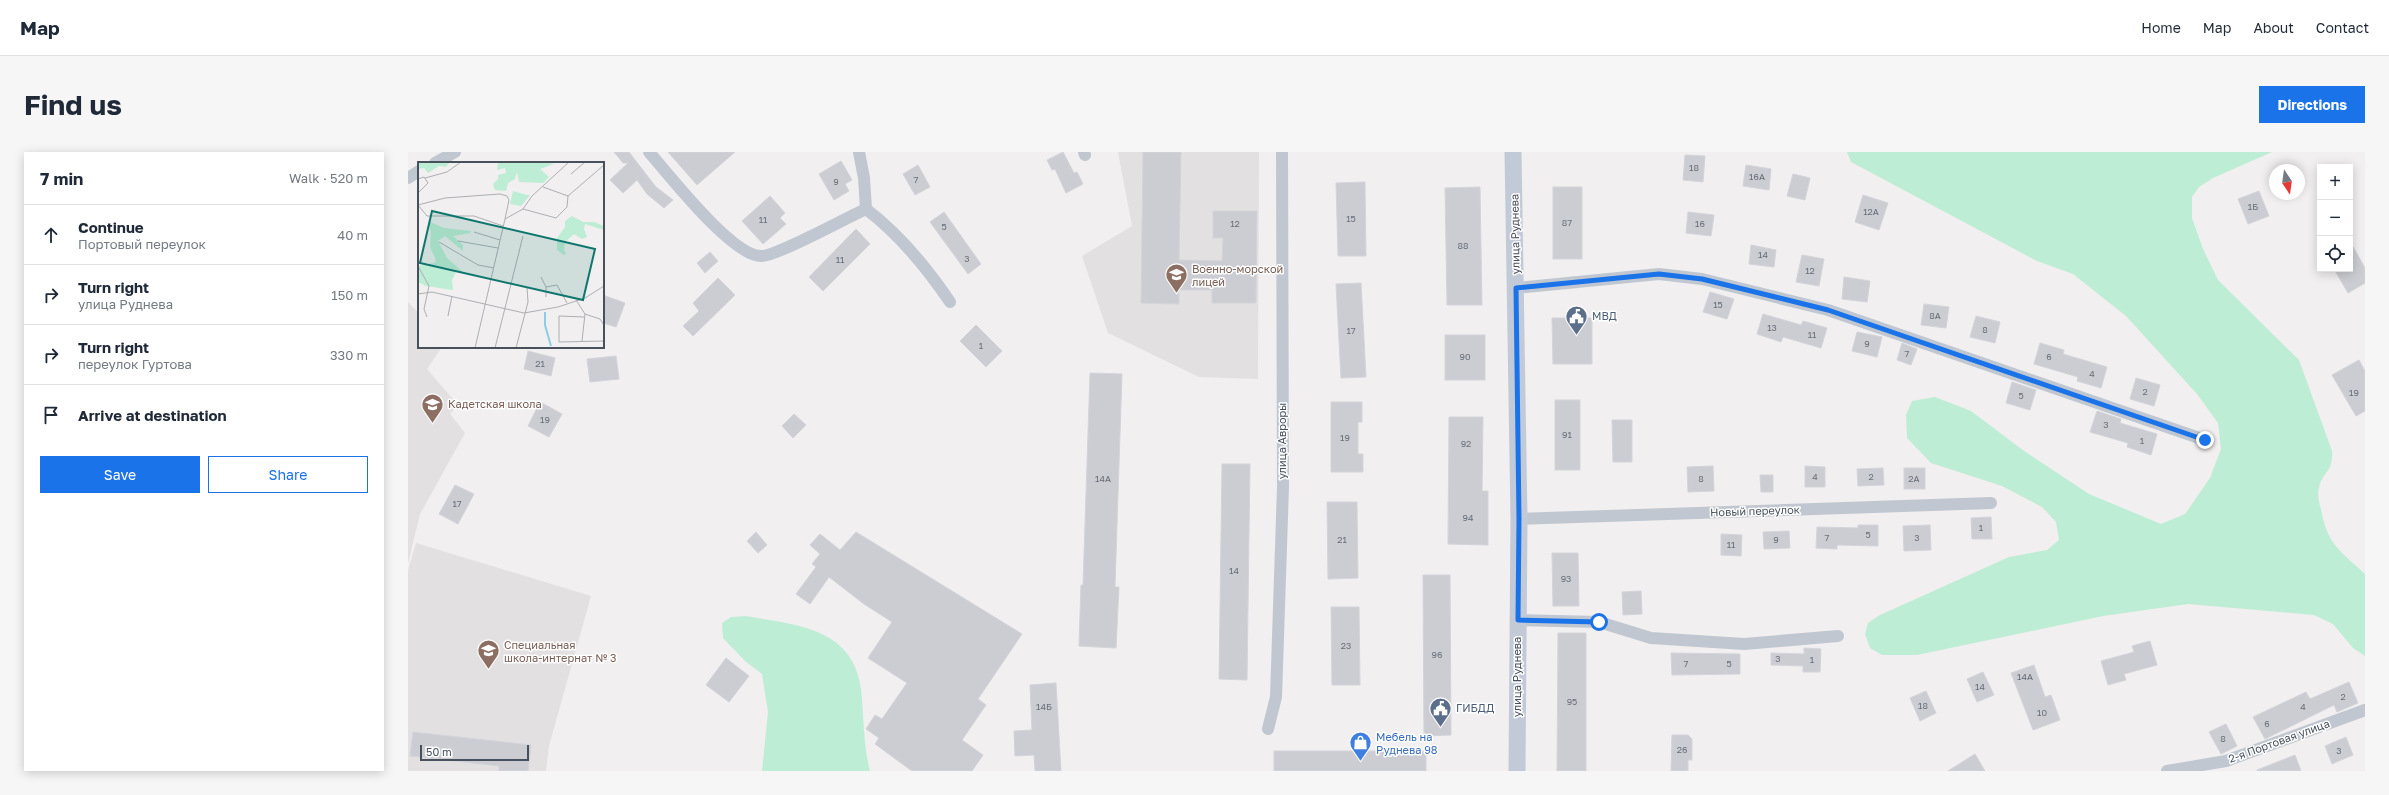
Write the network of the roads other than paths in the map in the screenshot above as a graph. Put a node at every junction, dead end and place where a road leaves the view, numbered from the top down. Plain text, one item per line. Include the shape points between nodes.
1 (455, 152) edge
2 (650, 152) edge
3 (859, 152) edge
4 (1282, 152) edge
5 (1513, 152) edge
6 (437, 162) edge
7 (418, 172) edge
8 (408, 178) edge
9 (866, 209) junction
10 (1516, 288) junction
11 (950, 302) dead end
12 (2205, 440) dead end
13 (1991, 503) dead end
14 (1519, 519) junction
15 (1518, 620) junction
16 (1838, 636) dead end
17 (2365, 710) edge
18 (1268, 729) dead end
19 (1516, 771) edge
20 (2167, 771) edge

1 - 6 street
2 - 9 street via 699,210 726,236 751,254 762,257
3 - 9 street
4 - 18 street, улица Авроры via 1283,487 1276,697
5 - 10 main road, улица Руднева
7 - 8 street
9 - 11 street via 909,249
10 - 12 street via 1659,274 1702,279 1828,310
10 - 14 main road, улица Руднева
13 - 14 street, Новый переулок
14 - 15 main road, улица Руднева
15 - 16 street via 1599,622 1651,638 1744,644
15 - 19 main road, улица Руднева
17 - 20 street, 2-я Портовая улица via 2226,761

